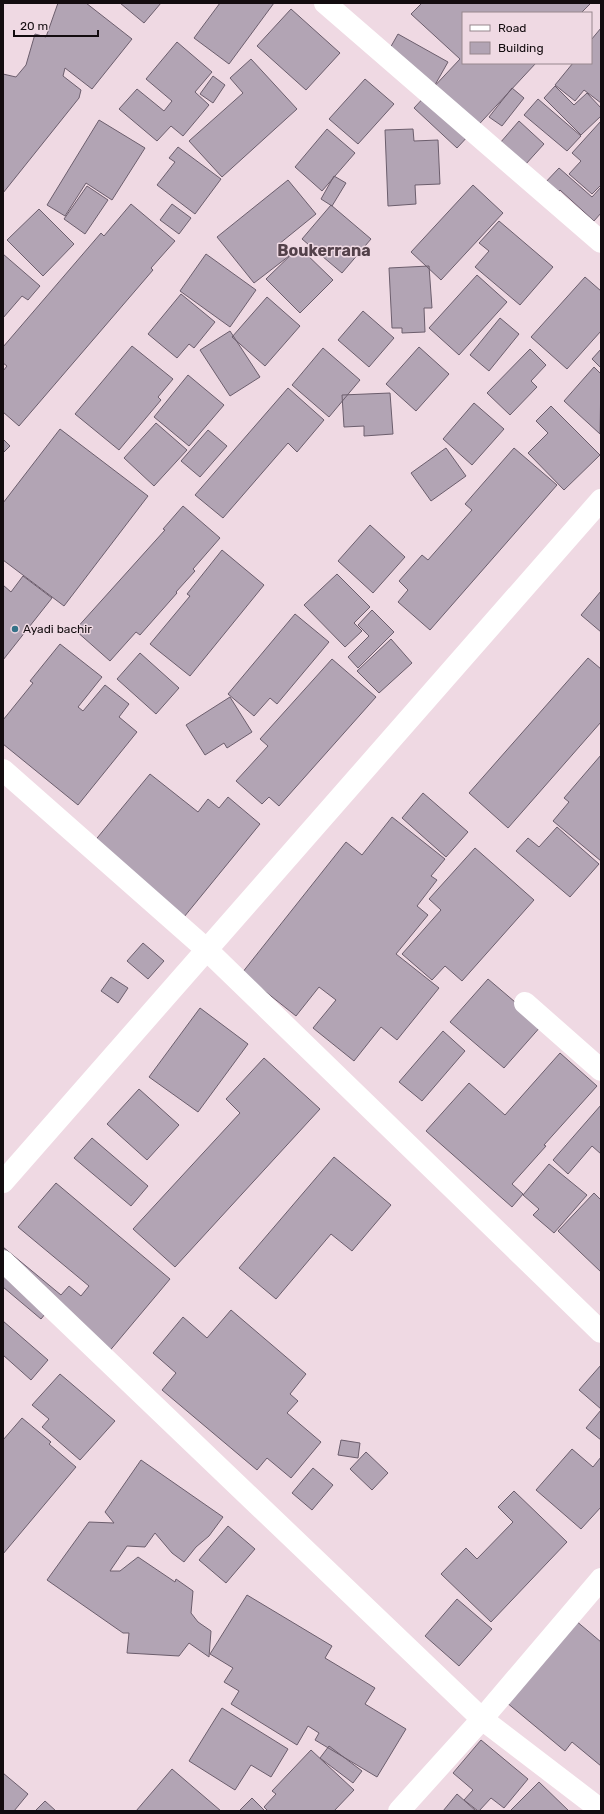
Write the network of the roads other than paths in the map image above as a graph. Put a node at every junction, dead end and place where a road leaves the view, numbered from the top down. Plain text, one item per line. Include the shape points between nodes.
1 (325, 3) edge
2 (601, 242) edge
3 (601, 500) edge
4 (3, 770) edge
5 (206, 949) junction
6 (525, 1003) dead end
7 (601, 1070) edge
8 (3, 1182) edge
9 (3, 1261) edge
10 (601, 1332) edge
11 (601, 1579) edge
12 (482, 1719) junction
13 (601, 1810) edge
14 (399, 1811) edge

1 - 2 street
3 - 5 street
4 - 5 street
5 - 8 street
5 - 10 street
6 - 7 street
9 - 12 street
11 - 12 street
12 - 13 street
12 - 14 street

